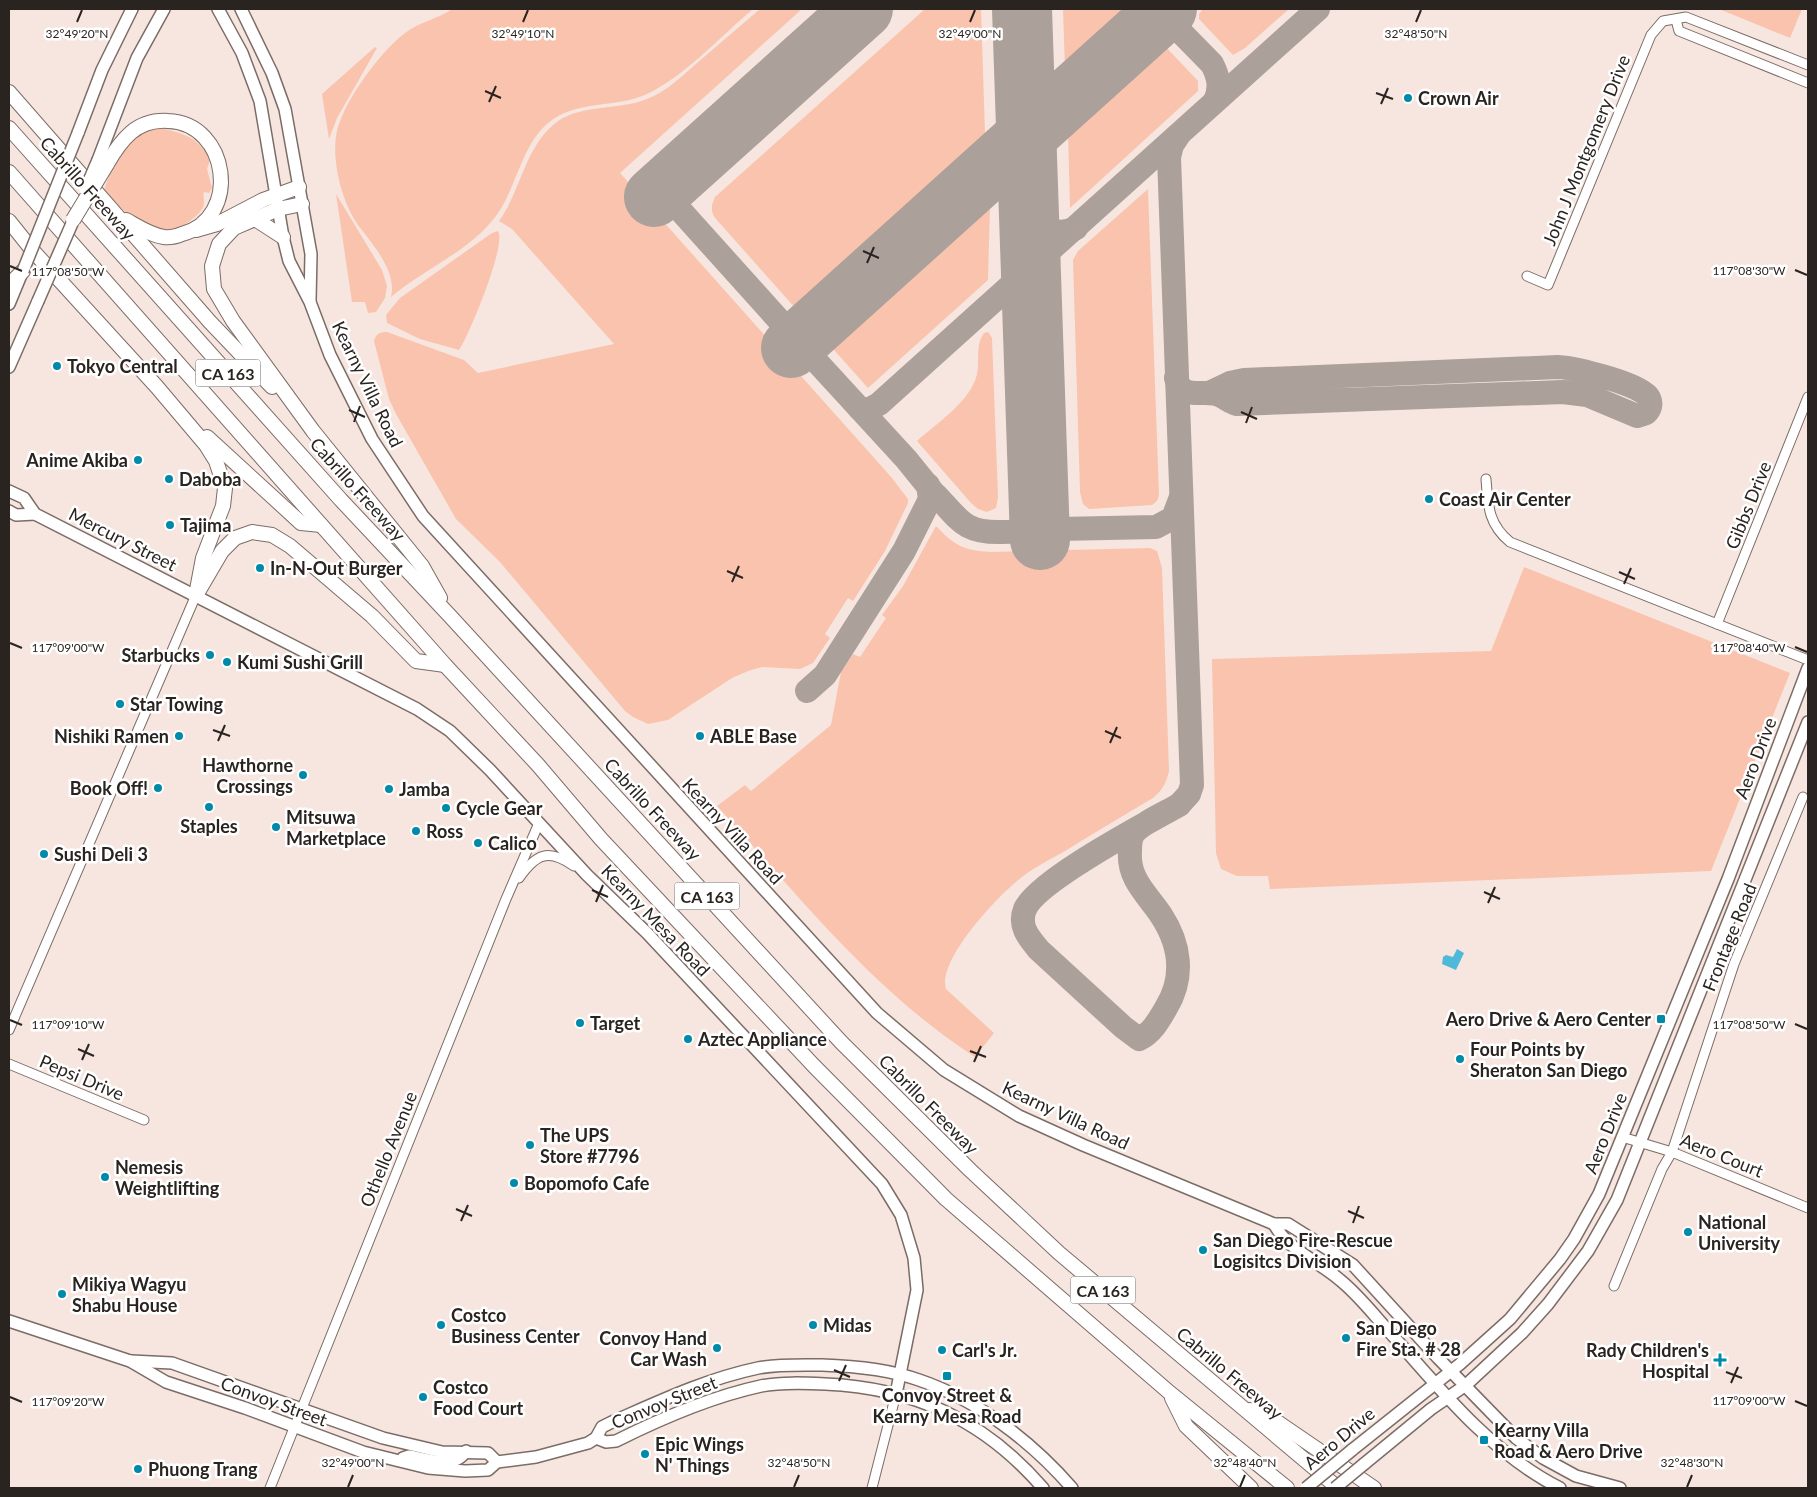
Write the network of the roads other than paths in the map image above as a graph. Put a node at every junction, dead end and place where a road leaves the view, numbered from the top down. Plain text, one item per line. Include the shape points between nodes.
1 (132, 9) edge
2 (164, 9) edge
3 (218, 9) edge
4 (240, 9) edge
5 (1676, 20) junction
6 (1808, 65) edge
7 (1808, 83) edge
8 (9, 92) edge
9 (9, 128) edge
10 (102, 162) junction
11 (9, 172) edge
12 (298, 187) junction
13 (277, 203) junction
14 (302, 204) junction
15 (118, 215) junction
16 (255, 219) junction
17 (73, 220) joint
18 (9, 221) edge
19 (9, 229) edge
20 (193, 231) junction
21 (282, 237) junction
22 (33, 251) junction
23 (22, 271) junction
24 (1527, 276) dead end
25 (9, 285) edge
26 (310, 302) junction
27 (9, 304) edge
28 (9, 367) edge
29 (157, 387) junction
30 (1808, 397) edge
31 (314, 431) junction
32 (1486, 479) dead end
33 (9, 490) edge
34 (9, 511) edge
35 (35, 514) junction
36 (322, 526) junction
37 (196, 595) junction
38 (450, 616) junction
39 (1717, 624) junction
40 (1808, 660) edge
41 (445, 665) junction
42 (1808, 668) edge
43 (1808, 722) edge
44 (1803, 797) dead end
45 (539, 823) junction
46 (587, 875) junction
47 (508, 895) junction
48 (9, 1030) edge
49 (9, 1064) edge
50 (144, 1120) dead end
51 (1622, 1137) junction
52 (1640, 1142) junction
53 (1672, 1152) junction
54 (1808, 1208) edge
55 (1274, 1224) junction
56 (1614, 1286) dead end
57 (9, 1321) edge
58 (130, 1361) junction
59 (1451, 1372) junction
60 (900, 1375) junction
61 (1435, 1384) junction
62 (1466, 1385) junction
63 (1170, 1393) junction
64 (896, 1394) junction
65 (1449, 1398) junction
66 (1240, 1405) junction
67 (302, 1408) junction
68 (295, 1427) junction
69 (596, 1438) junction
70 (466, 1451) junction
71 (395, 1460) junction
72 (497, 1462) junction
73 (270, 1488) edge
74 (872, 1488) edge
75 (1043, 1488) edge
76 (1072, 1488) edge
77 (1251, 1488) edge
78 (1287, 1488) edge
79 (1306, 1488) edge
80 (1336, 1488) edge
81 (1374, 1488) edge
82 (1560, 1488) edge
83 (1620, 1488) edge

1 - 23 main road, bridge via 102,70
2 - 10 main road via 134,66
3 - 13 main road, Kearny Villa Road via 242,53 260,101
4 - 12 main road, Kearny Villa Road via 281,95
5 - 6 street via 1686,17
5 - 7 street via 1679,31
5 - 24 street, John J Montgomery Drive via 1663,21 1651,35 1548,285
8 - 15 highway
9 - 38 highway, Cabrillo Freeway / CA 163 via 341,500
10 - 17 highway, bridge
10 - 20 highway via 128,134 147,123 176,122 200,134 217,156 222,182 214,209
11 - 36 highway, CA 163
12 - 13 highway
12 - 14 main road, Kearny Villa Road
13 - 14 highway
13 - 16 highway
13 - 20 highway
13 - 21 main road, Kearny Villa Road
14 - 26 main road, Kearny Villa Road via 311,254
15 - 20 highway via 164,237
15 - 31 highway via 210,322
16 - 21 highway
16 - 31 highway via 234,228 219,244 212,266 214,289 233,321
17 - 28 main road, bridge
18 - 22 highway
19 - 22 highway
21 - 26 main road, Kearny Villa Road via 289,262
22 - 29 highway
23 - 25 highway
23 - 27 main road
26 - 55 main road, Kearny Villa Road via 330,355 372,439 423,516 877,1013 944,1070 1019,1116
29 - 36 highway via 301,523
29 - 37 highway via 211,453 224,488 224,506 203,558
30 - 39 street, Gibbs Drive
31 - 38 highway via 422,566
32 - 39 street via 1489,514 1493,524 1510,542
33 - 35 main road, Mercury Street via 24,498
34 - 35 main road, Mercury Street
35 - 37 main road, Mercury Street
36 - 41 highway, CA 163
37 - 41 highway via 222,551 235,538 252,532 272,535 290,546 365,610 416,661
37 - 45 main road, Kearny Mesa Road via 431,717 450,731
37 - 48 street
38 - 66 highway, Cabrillo Freeway / CA 163 via 847,1049 1058,1253
39 - 40 street
41 - 63 highway, CA 163 via 538,765 601,840 880,1133 946,1199
42 - 51 main road, Aero Drive via 1728,878
43 - 52 main road, Aero Drive
44 - 53 street, Frontage Road via 1734,964
45 - 46 main road, Kearny Mesa Road
45 - 47 street, Othello Avenue
46 - 47 street via 562,858 543,856 534,859
46 - 60 main road, Kearny Mesa Road via 654,940 882,1184 902,1215 914,1258 917,1290
47 - 67 street, Othello Avenue
49 - 50 street, Pepsi Drive
51 - 52 street, Aero Court
51 - 59 main road, Aero Drive via 1599,1194 1560,1259 1510,1319
52 - 53 street, Aero Court
52 - 62 main road, Aero Drive via 1617,1200 1588,1251 1522,1333
53 - 54 street, Aero Court
53 - 56 street, Frontage Road
55 - 59 main road, Kearny Villa Road via 1288,1224 1353,1265
55 - 61 main road, Kearny Villa Road via 1280,1236 1341,1280
57 - 58 main road, Convoy Street
58 - 67 main road, Convoy Street via 172,1363
58 - 68 main road, Convoy Street via 166,1382
59 - 61 main road, Aero Drive
59 - 62 main road, Kearny Villa Road
60 - 64 main road, Kearny Mesa Road
60 - 69 main road, Convoy Street via 834,1366 758,1368 695,1385 602,1427
60 - 76 main road, Convoy Street via 919,1380 981,1410 1033,1449
61 - 65 main road, Kearny Villa Road
61 - 79 main road, Aero Drive, bridge
62 - 65 main road, Aero Drive
62 - 83 main road, Kearny Villa Road via 1516,1438 1538,1454 1576,1476
63 - 77 highway via 1186,1426
63 - 78 highway, CA 163
64 - 69 main road, Convoy Street via 875,1388 805,1383 762,1386 701,1403 616,1441
64 - 74 street
64 - 75 main road, Convoy Street via 914,1398 972,1426 1020,1462
65 - 80 main road, Aero Drive, bridge via 1431,1409
65 - 82 main road, Kearny Villa Road via 1507,1454 1527,1470
66 - 80 highway, Cabrillo Freeway / CA 163
66 - 81 highway via 1273,1419
67 - 68 street, Othello Avenue
67 - 70 main road, Convoy Street via 382,1438 442,1452
68 - 71 main road, Convoy Street
68 - 73 street, Othello Avenue
69 - 72 main road, Convoy Street via 536,1457
70 - 71 main road via 461,1459 453,1462 409,1456
70 - 72 main road, Convoy Street via 488,1453
71 - 72 main road, Convoy Street via 428,1468 466,1471 488,1470

